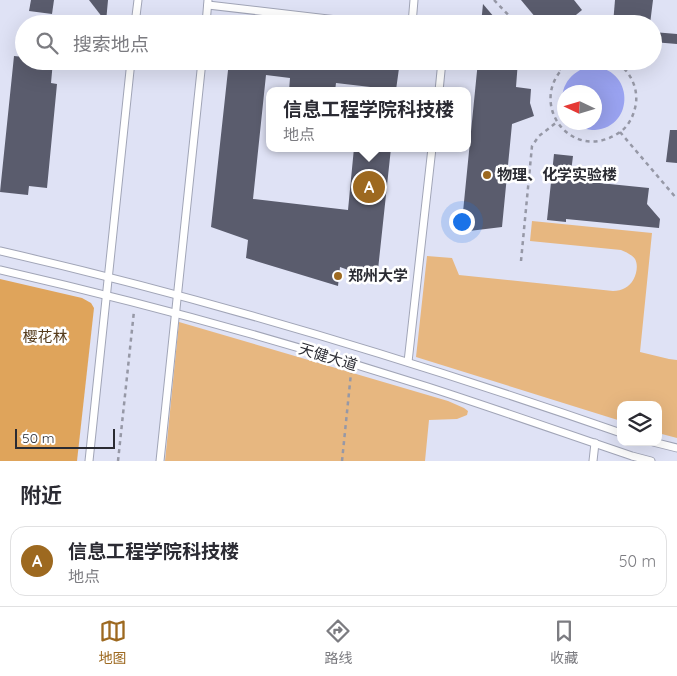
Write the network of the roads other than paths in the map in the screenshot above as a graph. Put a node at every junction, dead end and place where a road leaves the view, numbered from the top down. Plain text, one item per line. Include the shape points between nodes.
1 (138, 0) edge
2 (414, 0) edge
3 (208, 2) edge
4 (137, 15) edge
5 (207, 15) edge
6 (304, 15) edge
7 (413, 15) edge
8 (131, 70) edge
9 (201, 70) edge
10 (441, 70) edge
11 (439, 87) edge
12 (432, 152) edge
13 (0, 251) edge
14 (0, 270) edge
15 (108, 277) junction
16 (177, 295) junction
17 (106, 296) junction
18 (175, 314) junction
19 (408, 362) junction
20 (617, 432) edge
21 (595, 443) junction
22 (662, 444) edge
23 (677, 448) edge
24 (89, 461) edge
25 (160, 461) edge
26 (593, 461) edge
27 (651, 461) edge

1 - 4 lane
2 - 7 lane
3 - 5 lane
3 - 6 lane
8 - 15 lane
9 - 16 lane
10 - 11 lane
12 - 19 lane
13 - 15 lane, 天健大道
14 - 17 lane, 天健大道
15 - 16 lane, 天健大道
15 - 17 lane
16 - 18 lane
16 - 19 lane, 天健大道
17 - 18 lane, 天健大道
17 - 24 lane
18 - 21 lane, 天健大道 via 351,364
18 - 25 lane
19 - 20 lane, 天健大道
21 - 26 lane
21 - 27 lane, 天健大道
22 - 23 lane

